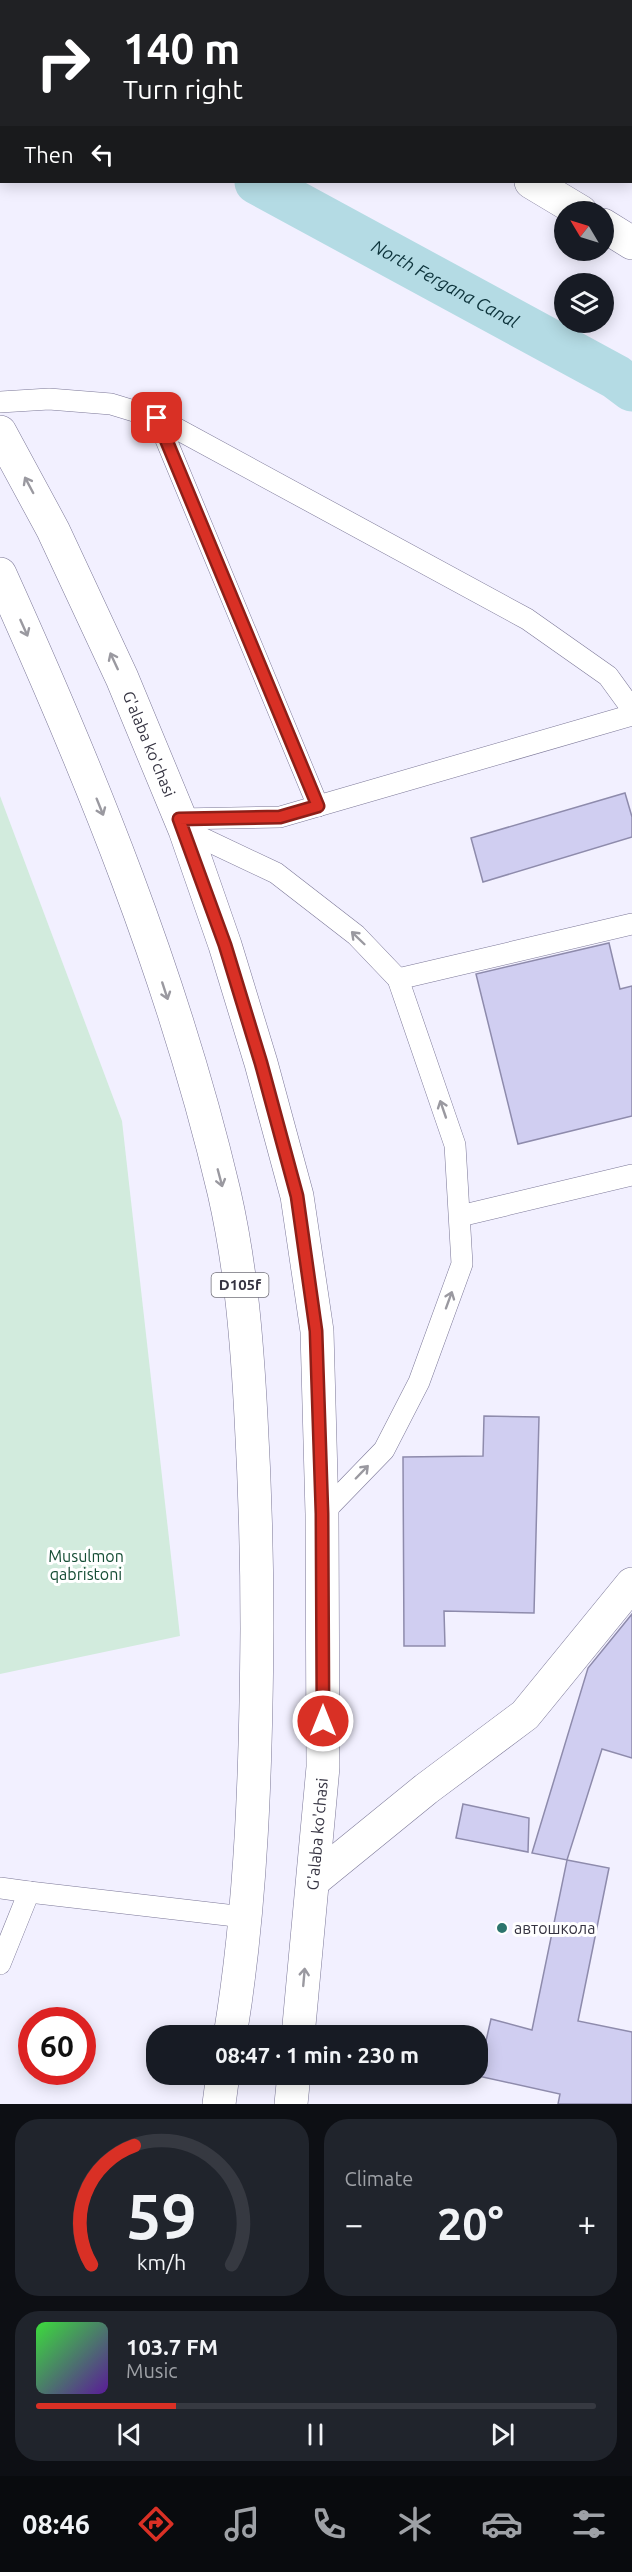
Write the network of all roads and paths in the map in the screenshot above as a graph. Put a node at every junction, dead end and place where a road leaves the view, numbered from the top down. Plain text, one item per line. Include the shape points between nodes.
1 (533, 183) edge
2 (563, 201) edge
3 (614, 232) edge
4 (632, 243) edge
5 (0, 402) edge
6 (157, 418) junction
7 (0, 432) edge
8 (0, 574) edge
9 (632, 709) edge
10 (632, 715) edge
11 (318, 806) junction
12 (182, 825) junction
13 (632, 924) edge
14 (398, 979) junction
15 (632, 1175) edge
16 (460, 1216) junction
17 (322, 1514) junction
18 (632, 1584) edge
19 (313, 1881) junction
20 (0, 1888) edge
21 (29, 1892) junction
22 (244, 1917) junction
23 (0, 1964) edge
24 (232, 2025) edge
25 (299, 2025) edge
26 (222, 2085) edge
27 (293, 2085) edge
28 (219, 2104) edge
29 (291, 2104) edge

1 - 2 main road
3 - 4 main road
5 - 6 lane via 49,399 111,404
6 - 9 lane via 527,620 608,676
6 - 11 lane
12 -> 7 main road, G'alaba ko'chasi via 122,678 53,530
8 -> 22 main road, D105f via 57,700 115,844 189,1065 224,1194 246,1323 258,1530 256,1743
10 - 11 lane
11 - 12 lane via 280,817
14 -> 12 lane via 356,936 276,873
12 - 17 main road, G'alaba ko'chasi via 225,945 297,1196 316,1331
13 - 14 lane
16 -> 14 lane via 455,1145
15 - 16 lane
17 -> 16 lane via 384,1450 419,1382 462,1264
17 - 19 main road, G'alaba ko'chasi via 323,1767
18 - 19 main road via 525,1715
25 -> 19 main road, G'alaba ko'chasi
20 - 21 lane
21 - 22 lane
21 - 23 lane
22 - 24 main road, D105f
26 - 28 main road
27 - 29 main road

